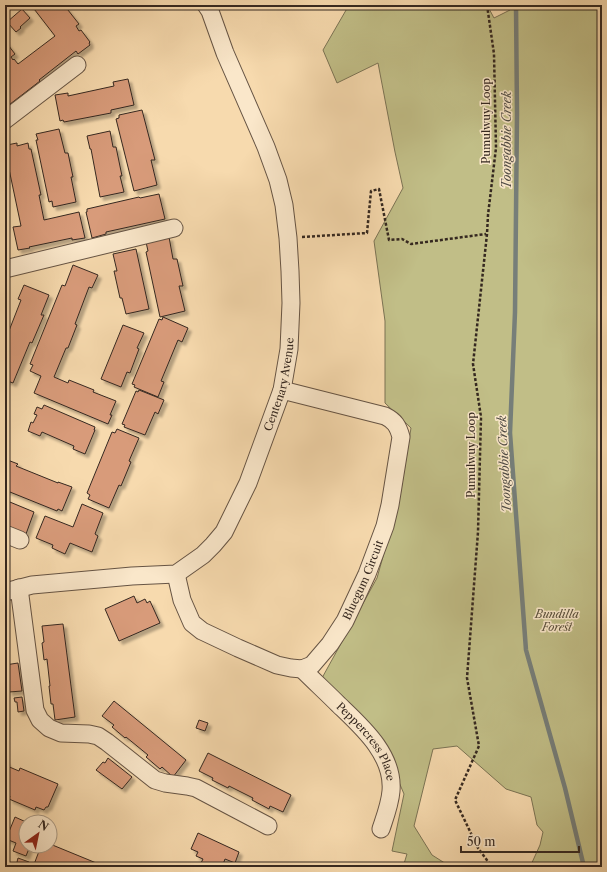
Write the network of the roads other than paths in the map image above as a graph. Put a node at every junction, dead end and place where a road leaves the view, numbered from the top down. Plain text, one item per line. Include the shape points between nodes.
1 (212, 7) edge
2 (77, 65) dead end
3 (5, 120) edge
4 (174, 228) dead end
5 (5, 269) edge
6 (282, 390) junction
7 (176, 574) junction
8 (12, 590) edge
9 (302, 669) junction
10 (268, 826) dead end
11 (381, 829) dead end

1 - 6 street, Centenary Avenue via 225,52 266,147 284,205 291,303 289,349
2 - 3 street
4 - 5 street
6 - 7 street, Centenary Avenue via 248,483 224,532 203,555
6 - 9 street, Bluegum Circuit via 385,416 392,419 401,437 385,526 367,574 345,621 330,644 312,665
7 - 8 street via 32,585
7 - 9 street via 182,600 192,623 202,631 277,665
8 - 10 street via 35,710 40,720 49,728 62,733 98,736 155,780 165,784 196,788
9 - 11 street, Peppercress Place via 361,727 383,756 390,773 392,791

